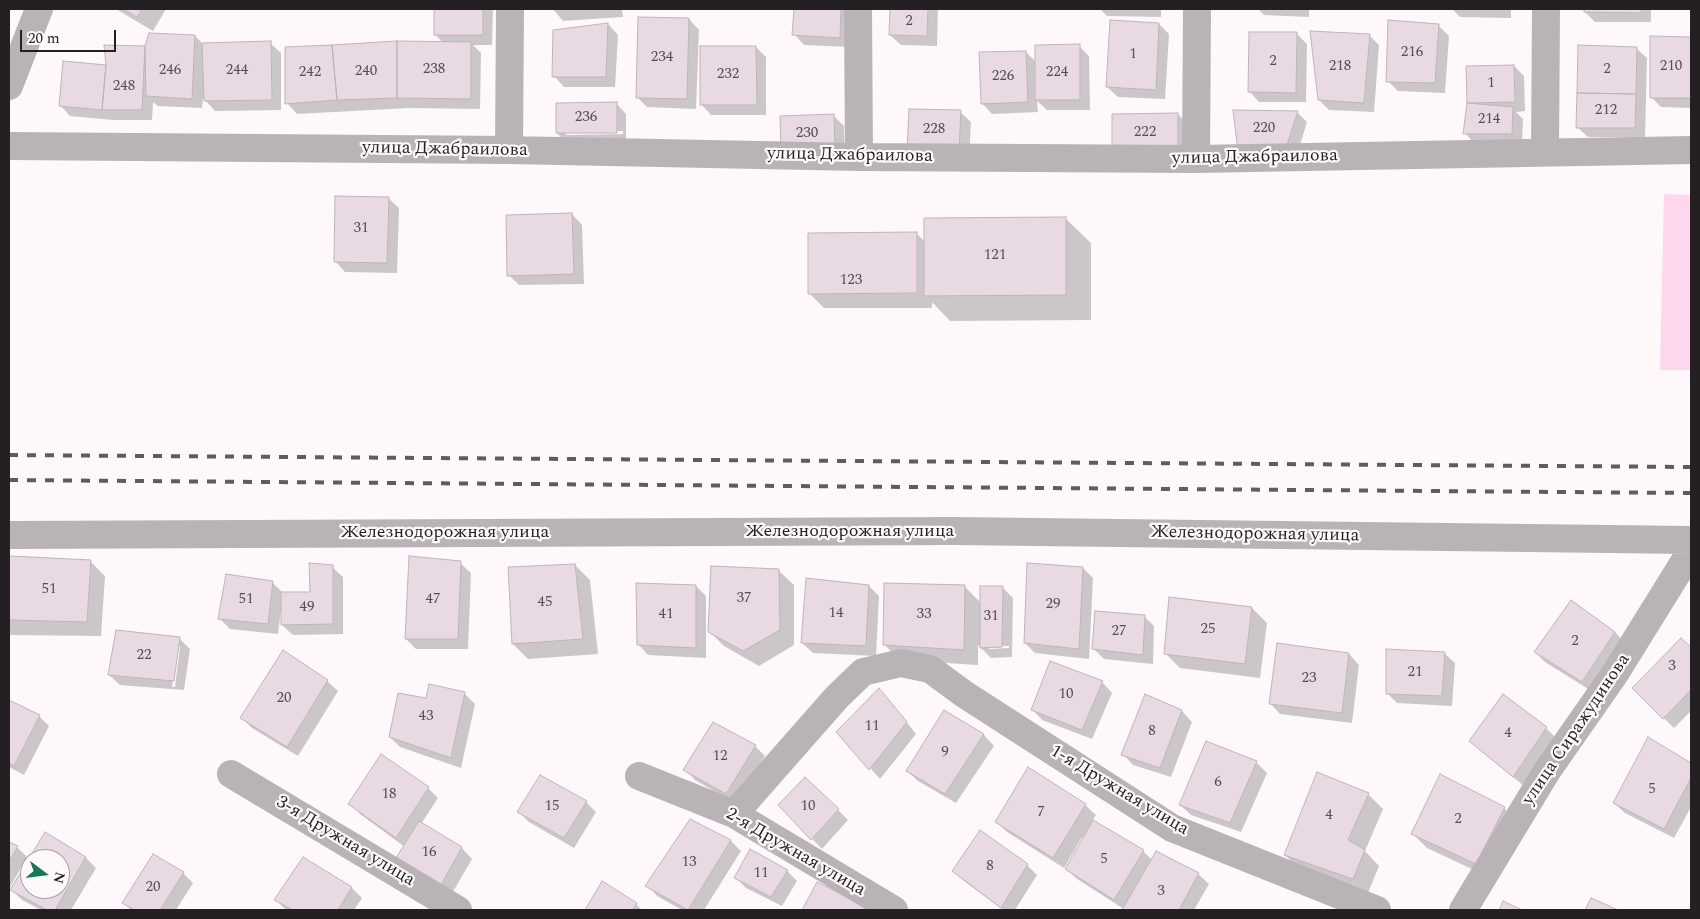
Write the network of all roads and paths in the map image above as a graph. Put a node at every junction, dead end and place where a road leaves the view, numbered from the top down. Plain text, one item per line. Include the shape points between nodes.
1 (39, 9) edge
2 (510, 9) edge
3 (858, 9) edge
4 (1197, 9) edge
5 (1546, 9) edge
6 (9, 86) edge
7 (9, 146) edge
8 (509, 150) junction
9 (1691, 150) edge
10 (1545, 152) junction
11 (859, 157) junction
12 (1196, 159) junction
13 (9, 535) edge
14 (1691, 540) edge
15 (1691, 551) edge
16 (231, 774) dead end
17 (639, 776) dead end
18 (734, 814) junction
19 (458, 910) edge
20 (894, 910) edge
21 (1377, 910) edge
22 (1463, 910) edge

1 - 6 street
2 - 8 street
3 - 11 street
4 - 12 street
5 - 10 street
7 - 8 street, улица Джабраилова
8 - 11 street, улица Джабраилова
9 - 10 street, улица Джабраилова
10 - 12 street, улица Джабраилова
11 - 12 street, улица Джабраилова
13 - 14 street, Железнодорожная улица via 954,531
15 - 22 street, улица Сиражудинова via 1614,675 1546,772
16 - 19 street, 3-я Дружная улица
17 - 18 street, 2-я Дружная улица
18 - 20 street, 2-я Дружная улица
18 - 21 street, 1-я Дружная улица via 863,672 901,663 930,669 1172,828

